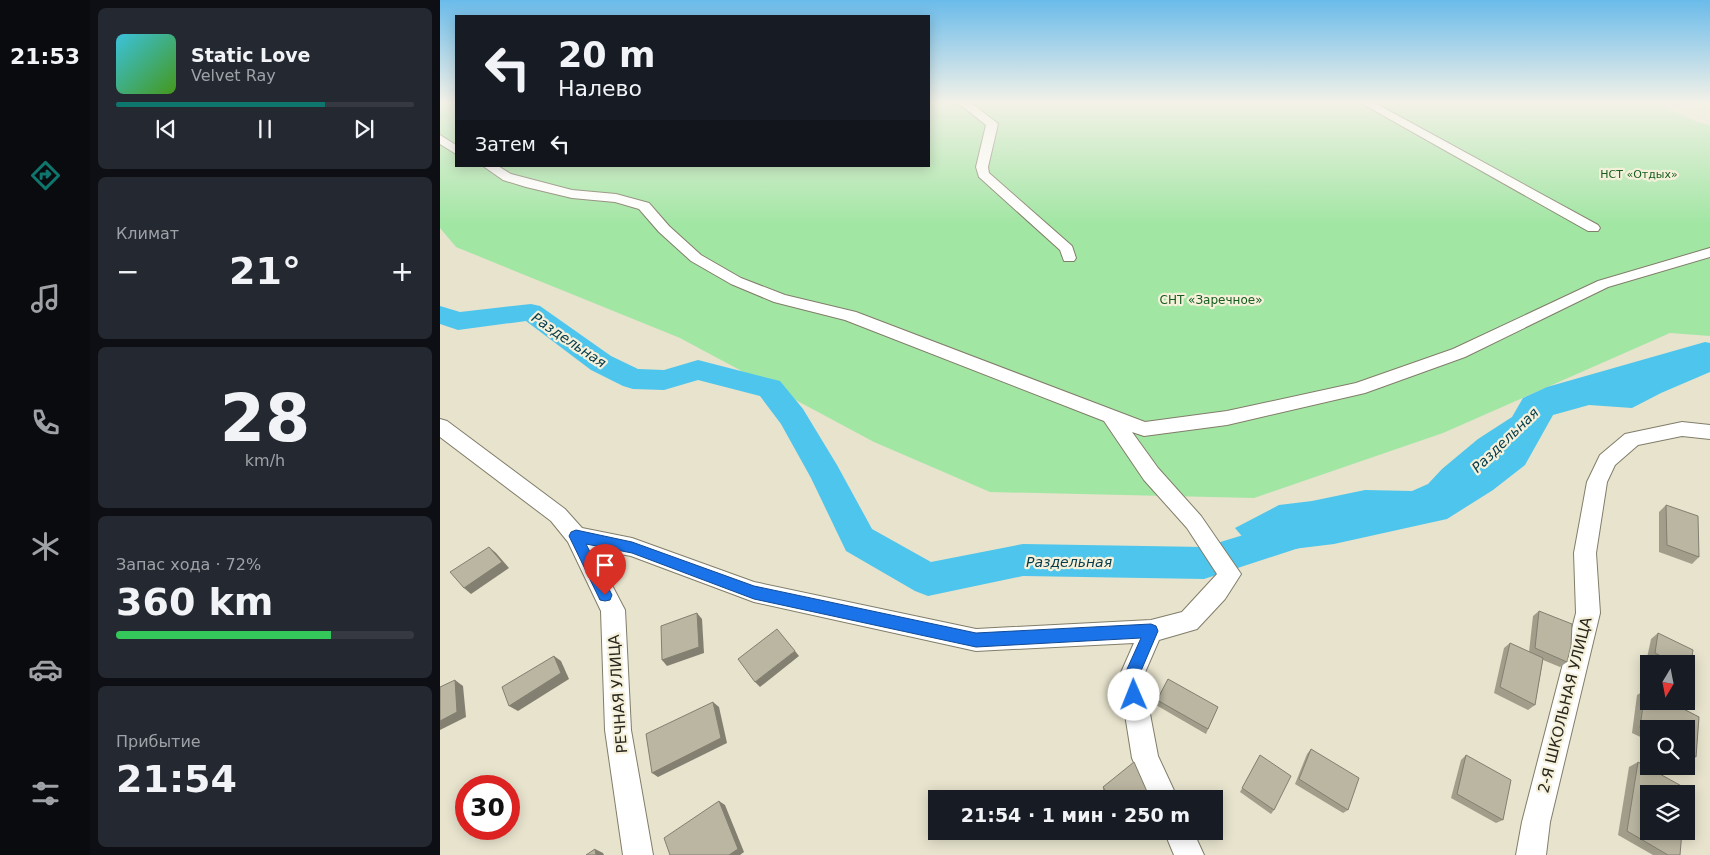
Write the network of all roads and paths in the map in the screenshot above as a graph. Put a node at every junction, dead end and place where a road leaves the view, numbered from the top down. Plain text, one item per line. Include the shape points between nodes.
1 (988, 143) edge
2 (1437, 143) edge
3 (491, 167) edge
4 (1593, 228) dead end
5 (1710, 252) edge
6 (1069, 258) dead end
7 (1110, 415) junction
8 (440, 426) edge
9 (1710, 432) edge
10 (576, 536) junction
11 (1151, 631) junction
12 (1160, 790) edge
13 (1182, 840) edge
14 (638, 855) edge
15 (1189, 855) edge
16 (1531, 855) edge

1 - 6 street via 983,174 1067,249
2 - 4 street
3 - 7 street via 507,177 531,184 572,194 616,198 644,206 696,258 736,281 780,298 850,316
5 - 7 street via 1603,284 1458,353 1359,389 1227,418 1144,429
7 - 11 street via 1151,474 1194,522 1230,574 1189,621
8 - 10 street, РЕЧНАЯ УЛИЦА via 558,515
9 - 16 street, 2-Я ШКОЛЬНАЯ УЛИЦА via 1682,429 1632,439 1607,460 1597,482 1585,553 1588,613 1536,822
10 - 11 street via 632,547 754,592 976,640
10 - 14 street, РЕЧНАЯ УЛИЦА via 613,610 618,730
11 - 12 street via 1131,678 1146,758
13 - 15 street

